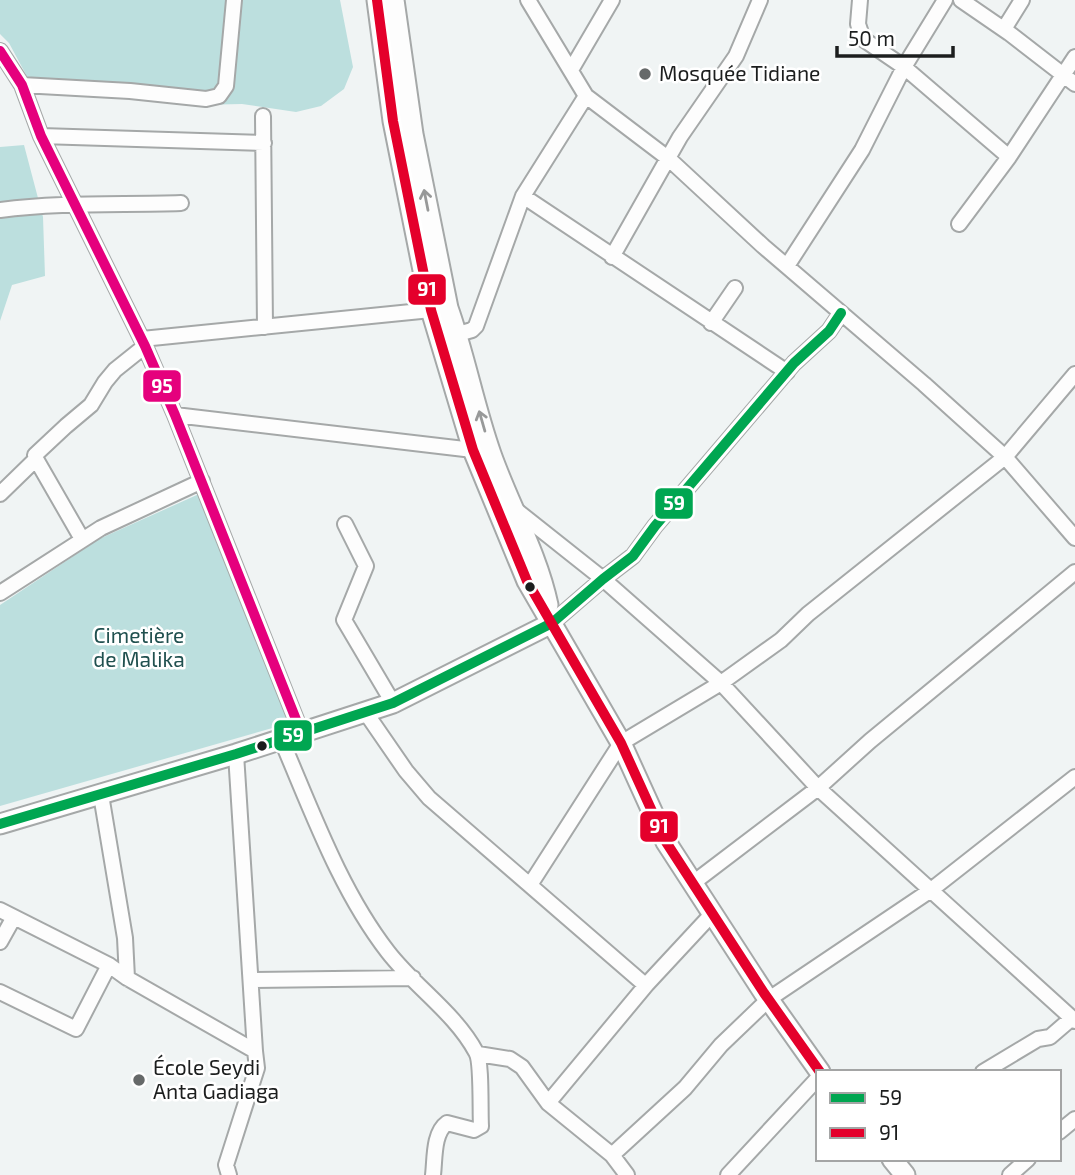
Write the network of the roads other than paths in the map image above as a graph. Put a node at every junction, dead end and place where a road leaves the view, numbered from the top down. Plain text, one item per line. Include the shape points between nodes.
1 (234, 0) edge
2 (377, 0) edge
3 (394, 0) edge
4 (528, 0) edge
5 (612, 0) edge
6 (760, 0) edge
7 (860, 0) edge
8 (945, 0) edge
9 (961, 0) edge
10 (1022, 0) edge
11 (1004, 29) junction
12 (0, 51) edge
13 (1075, 57) edge
14 (904, 67) junction
15 (571, 70) junction
16 (1070, 79) edge
17 (22, 85) junction
18 (586, 96) junction
19 (263, 116) dead end
20 (41, 136) junction
21 (264, 144) junction
22 (1009, 157) junction
23 (669, 159) junction
24 (523, 197) junction
25 (181, 203) dead end
26 (76, 206) junction
27 (0, 210) edge
28 (959, 224) dead end
29 (612, 257) junction
30 (787, 266) junction
31 (736, 288) dead end
32 (430, 310) junction
33 (841, 313) junction
34 (710, 323) junction
35 (265, 327) junction
36 (457, 334) junction
37 (144, 342) junction
38 (787, 372) junction
39 (1075, 373) edge
40 (175, 415) junction
41 (474, 450) junction
42 (1005, 457) junction
43 (36, 459) junction
44 (202, 481) junction
45 (0, 494) edge
46 (512, 507) junction
47 (345, 524) dead end
48 (1075, 538) edge
49 (82, 539) junction
50 (1075, 572) edge
51 (603, 579) junction
52 (0, 593) edge
53 (552, 623) junction
54 (721, 683) junction
55 (393, 703) junction
56 (366, 713) junction
57 (301, 732) junction
58 (281, 739) junction
59 (621, 743) junction
60 (236, 754) junction
61 (1073, 783) edge
62 (818, 788) junction
63 (101, 795) junction
64 (0, 824) edge
65 (693, 883) junction
66 (530, 885) junction
67 (930, 890) junction
68 (0, 910) edge
69 (713, 913) junction
70 (14, 917) junction
71 (0, 942) edge
72 (109, 965) junction
73 (127, 978) junction
74 (413, 978) junction
75 (251, 980) junction
76 (647, 984) junction
77 (0, 992) edge
78 (769, 999) junction
79 (1074, 1020) edge
80 (256, 1051) junction
81 (478, 1054) junction
82 (819, 1070) edge
83 (987, 1070) edge
84 (816, 1080) edge
85 (548, 1102) junction
86 (1075, 1119) edge
87 (1061, 1130) edge
88 (612, 1155) junction
89 (894, 1161) edge
90 (1026, 1161) edge
91 (229, 1175) edge
92 (433, 1175) edge
93 (627, 1175) edge
94 (729, 1175) edge
95 (905, 1175) edge
96 (1010, 1175) edge

1 - 17 street via 226,86 219,96 206,99
2 - 32 main road via 393,121
36 -> 3 main road via 413,134
4 - 15 street
5 - 15 street
6 - 23 street via 731,65
7 - 14 street via 858,24 863,39
8 - 14 street
9 - 11 street
10 - 11 street
11 - 16 street
12 - 17 street
13 - 16 street
14 - 22 street
14 - 30 street via 862,150
15 - 18 street
16 - 22 street
17 - 20 street
18 - 23 street
18 - 24 street
19 - 21 street
20 - 21 street
20 - 26 street
21 - 35 street
22 - 28 street
23 - 29 street
23 - 30 street
24 - 29 street
24 - 36 street via 477,326
25 - 26 street
26 - 27 street
26 - 37 street
29 - 34 street
30 - 33 street
31 - 34 street
32 - 35 street
32 - 41 main road
33 - 38 street via 830,331
33 - 42 street
34 - 38 street
35 - 37 street
46 -> 36 main road via 490,452
37 - 40 street
37 - 43 street via 115,370 91,405 38,450
38 - 51 street via 633,556
39 - 42 street
40 - 41 street
40 - 44 street
41 - 53 main road via 527,582
42 - 48 street
42 - 54 street via 808,614 782,640
43 - 45 street
43 - 49 street
44 - 49 street
44 - 57 street
46 - 51 street
46 - 53 main road via 542,577
47 - 55 street via 366,566 344,620
49 - 52 street
50 - 62 street
51 - 53 street
51 - 54 street
53 - 55 main road
53 - 59 main road
54 - 59 street
54 - 62 street
55 - 56 main road
56 - 57 main road
56 - 66 street via 429,797
57 - 58 main road
58 - 60 main road
58 - 74 street via 342,875 381,942
59 - 65 main road via 666,842
59 - 66 street
60 - 63 main road
60 - 75 street
61 - 67 street
62 - 65 street
62 - 67 street
63 - 64 main road
63 - 73 street via 125,937
65 - 69 main road
66 - 76 street
67 - 78 street
67 - 79 street
68 - 70 street
69 - 76 street
69 - 78 main road
70 - 71 street
70 - 72 street
72 - 73 street
72 - 77 street via 76,1029
73 - 80 street
74 - 75 street
74 - 81 street
75 - 80 street
76 - 85 street
78 - 82 main road
78 - 88 street via 685,1088
79 - 83 street
80 - 91 street via 257,1068 226,1165
81 - 85 street via 514,1061
81 - 92 street via 481,1126 474,1130 443,1126
84 - 94 street
85 - 88 street
86 - 87 street
88 - 93 street
89 - 95 main road
90 - 96 street

